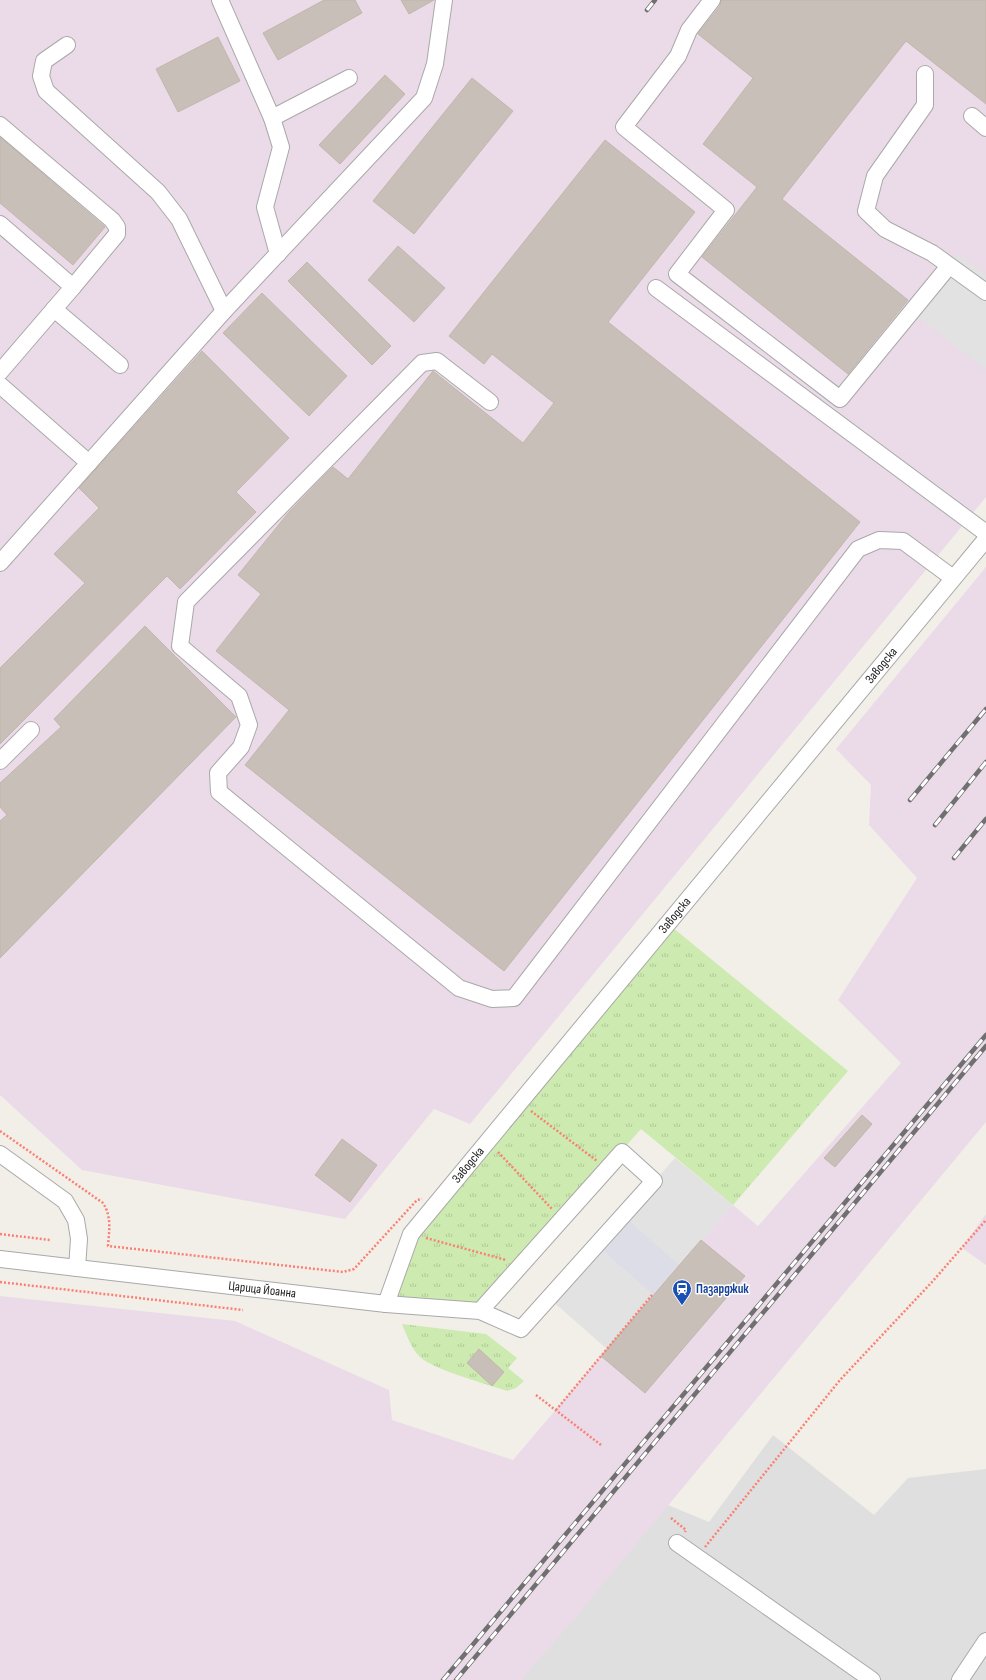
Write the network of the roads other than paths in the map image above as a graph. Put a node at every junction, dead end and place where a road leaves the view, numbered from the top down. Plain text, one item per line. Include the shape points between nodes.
1 (220, 0) edge
2 (444, 0) edge
3 (712, 0) edge
4 (67, 45) dead end
5 (925, 74) dead end
6 (349, 78) dead end
7 (972, 116) dead end
8 (272, 118) junction
9 (0, 125) edge
10 (986, 128) edge
11 (0, 224) edge
12 (278, 254) junction
13 (949, 266) junction
14 (73, 287) junction
15 (656, 288) dead end
16 (986, 292) edge
17 (54, 309) junction
18 (224, 311) junction
19 (120, 365) dead end
20 (0, 372) edge
21 (0, 385) edge
22 (490, 402) dead end
23 (88, 463) junction
24 (986, 533) edge
25 (986, 539) edge
26 (0, 563) edge
27 (953, 578) junction
28 (32, 730) dead end
29 (0, 761) edge
30 (0, 1154) edge
31 (0, 1259) edge
32 (77, 1268) junction
33 (386, 1304) junction
34 (480, 1311) junction
35 (677, 1543) dead end
36 (986, 1641) edge
37 (872, 1680) edge
38 (960, 1680) edge

1 - 8 street
2 - 12 street via 435,64 424,98
3 - 13 street via 689,30 678,56 624,127 726,210 677,274 840,399
4 - 18 street via 44,61 42,76 46,91 158,192 179,219
5 - 13 street via 925,106 875,176 866,211 885,229 932,253
6 - 8 street
7 - 10 street
8 - 12 street via 280,147 265,207
9 - 14 street via 117,227 118,234
11 - 14 street
12 - 18 street
13 - 16 street
14 - 17 street
15 - 24 street
17 - 19 street
17 - 20 street
18 - 23 street
21 - 23 street
22 - 27 street via 437,362 422,363 186,602 180,646 239,696 249,725 241,747 218,773 219,792 459,988 492,999 514,998 858,549 879,540 903,541
23 - 26 street
25 - 27 street, Заводска
27 - 33 street, Заводска via 411,1234
28 - 29 street
30 - 32 street via 65,1201 76,1220 79,1239
31 - 32 street, Царица Йоанна
32 - 33 street, Царица Йоанна
33 - 34 street, Царица Йоанна
34 - 34 street, Царица Йоанна via 521,1329 654,1181 622,1152
35 - 37 street
36 - 38 street

